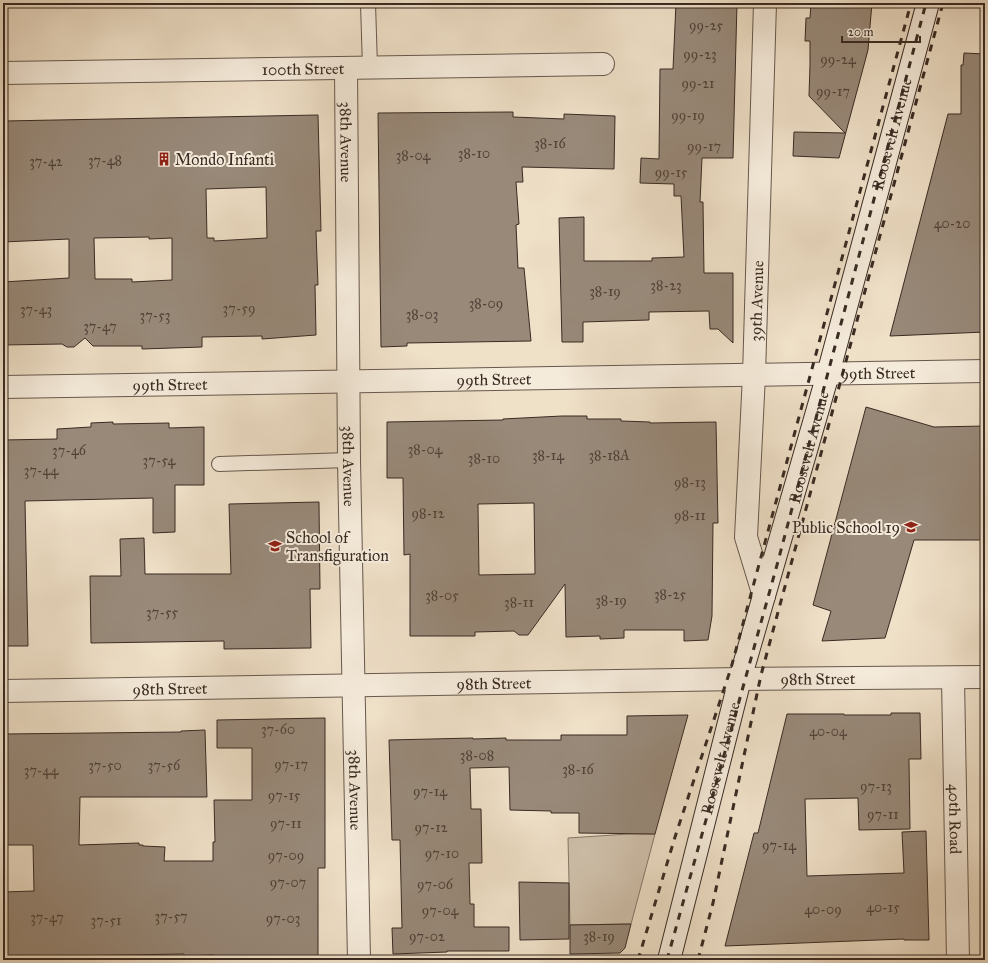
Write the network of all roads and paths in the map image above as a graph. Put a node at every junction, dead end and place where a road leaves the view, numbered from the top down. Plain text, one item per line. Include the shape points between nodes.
1 (368, 3) edge
2 (765, 3) edge
3 (928, 3) edge
4 (603, 64) dead end
5 (346, 68) junction
6 (370, 68) junction
7 (3, 73) edge
8 (985, 371) edge
9 (828, 374) junction
10 (754, 375) junction
11 (348, 382) junction
12 (3, 387) edge
13 (349, 460) junction
14 (219, 464) dead end
15 (764, 596) junction
16 (985, 677) edge
17 (953, 678) junction
18 (740, 679) junction
19 (353, 686) junction
20 (3, 691) edge
21 (358, 960) edge
22 (669, 960) edge
23 (958, 960) edge

1 - 6 lane
2 - 10 street, 39th Avenue
3 - 9 street, Roosevelt Avenue
4 - 6 street, 100th Street
5 - 6 street, 100th Street
5 - 7 street, 100th Street
5 - 11 street, 38th Avenue
8 - 9 street, 99th Street
9 - 10 street, 99th Street
9 - 15 street, Roosevelt Avenue
10 - 11 street, 99th Street
10 - 15 street, 39th Avenue via 746,537
11 - 12 street, 99th Street
11 - 13 street, 38th Avenue
13 - 14 lane
13 - 19 street, 38th Avenue
15 - 18 street, Roosevelt Avenue
16 - 17 street, 98th Street
17 - 18 street, 98th Street
17 - 23 street, 40th Road
18 - 19 street, 98th Street
18 - 22 street, Roosevelt Avenue
19 - 20 street, 98th Street
19 - 21 street, 38th Avenue

